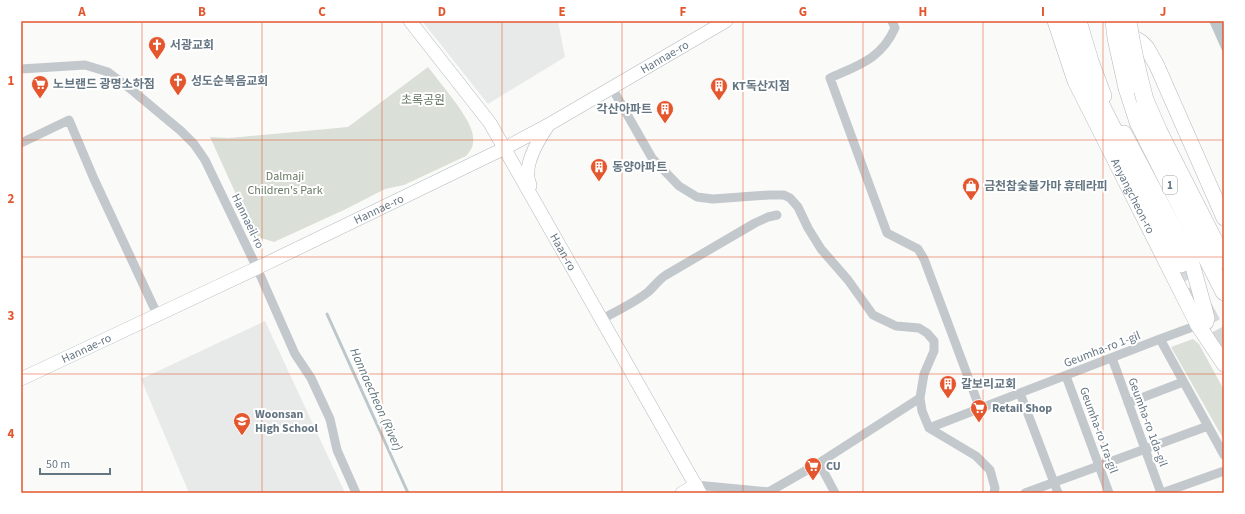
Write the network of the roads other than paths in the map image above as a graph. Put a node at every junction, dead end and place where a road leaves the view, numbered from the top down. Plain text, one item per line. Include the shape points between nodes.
1 (410, 21) edge
2 (726, 21) edge
3 (892, 21) edge
4 (1055, 21) edge
5 (1065, 21) edge
6 (1079, 21) edge
7 (1107, 21) edge
8 (1114, 21) edge
9 (1128, 21) edge
10 (21, 69) edge
11 (612, 88) junction
12 (548, 125) junction
13 (21, 143) edge
14 (505, 148) junction
15 (535, 199) junction
16 (777, 216) dead end
17 (1224, 218) edge
18 (1224, 260) edge
19 (1181, 264) tunnel mouth
20 (257, 268) junction
21 (1221, 286) edge
22 (1224, 302) edge
23 (157, 314) junction
24 (602, 319) junction
25 (1198, 325) junction
26 (1160, 339) junction
27 (1112, 358) junction
28 (1224, 364) edge
29 (42, 369) junction
30 (21, 370) edge
31 (1066, 376) junction
32 (21, 379) edge
33 (1183, 382) junction
34 (21, 383) edge
35 (1020, 393) junction
36 (920, 398) junction
37 (1128, 402) junction
38 (980, 409) junction
39 (1208, 426) junction
40 (929, 428) junction
41 (1145, 449) junction
42 (1224, 455) edge
43 (819, 463) junction
44 (1099, 466) junction
45 (1224, 471) edge
46 (1054, 483) junction
47 (698, 489) edge
48 (768, 492) edge
49 (356, 493) edge
50 (682, 493) edge
51 (835, 493) edge
52 (994, 493) edge
53 (1025, 493) edge
54 (1058, 493) edge
55 (1109, 493) edge
56 (1162, 493) edge

1 - 14 main road, Haan-ro via 490,123
2 - 11 main road, Hannae-ro
3 - 38 street via 895,28 889,41 868,61 830,78 888,233 918,249 924,259
4 - 25 main road, Anyangcheon-ro via 1075,81
5 - 19 highway via 1088,78
6 - 25 main road via 1102,92 1191,260 1207,318 1206,322
7 - 17 main road via 1147,48
8 - 21 highway, 1, bridge via 1127,88 1138,122
9 - 18 highway, 1, bridge via 1145,100
10 - 20 street, Hannaeil-ro via 85,65 108,72 181,130 205,160
11 - 12 main road, Hannae-ro
11 - 36 street via 652,158 679,186 697,197 713,199 769,195 790,198 822,249 873,315 896,326 919,328 927,333 934,341 934,351 924,374
12 - 14 main road, Hannae-ro
12 - 15 main road via 532,154 529,167 528,177
13 - 23 street via 69,120
14 - 15 main road, Haan-ro
14 - 20 main road, Hannae-ro
15 - 24 main road, Haan-ro
16 - 24 street via 755,223 666,275 637,300
20 - 23 main road, Hannae-ro
20 - 49 street, Hannaeil-ro via 295,354 330,419 337,450
21 - 22 highway, 1
23 - 29 main road, Hannae-ro
24 - 47 main road, Haan-ro
25 - 26 street
25 - 28 main road, Anyangcheon-ro
26 - 27 street, Geumha-ro 1-gil
26 - 33 street, Geumha-ro 1-gil
27 - 31 street, Geumha-ro 1-gil
27 - 37 street, Geumha-ro 1da-gil
29 - 30 main road
29 - 32 main road, Hannae-ro
29 - 34 main road
31 - 35 street, Geumha-ro 1-gil
31 - 44 street, Geumha-ro 1ra-gil
33 - 37 street
33 - 39 street, Geumha-ro 1-gil
35 - 38 street, Geumha-ro 1-gil
35 - 46 street
36 - 40 street
36 - 43 street
37 - 41 street, Geumha-ro 1da-gil
38 - 40 street, Geumha-ro 1-gil
39 - 41 street
39 - 42 street, Geumha-ro 1-gil
40 - 52 street via 976,456 990,470
41 - 44 street
41 - 56 street, Geumha-ro 1da-gil
43 - 48 street
43 - 51 street
44 - 46 street
44 - 55 street, Geumha-ro 1ra-gil
45 - 56 street
46 - 53 street
46 - 54 street
47 - 48 street
47 - 50 main road

